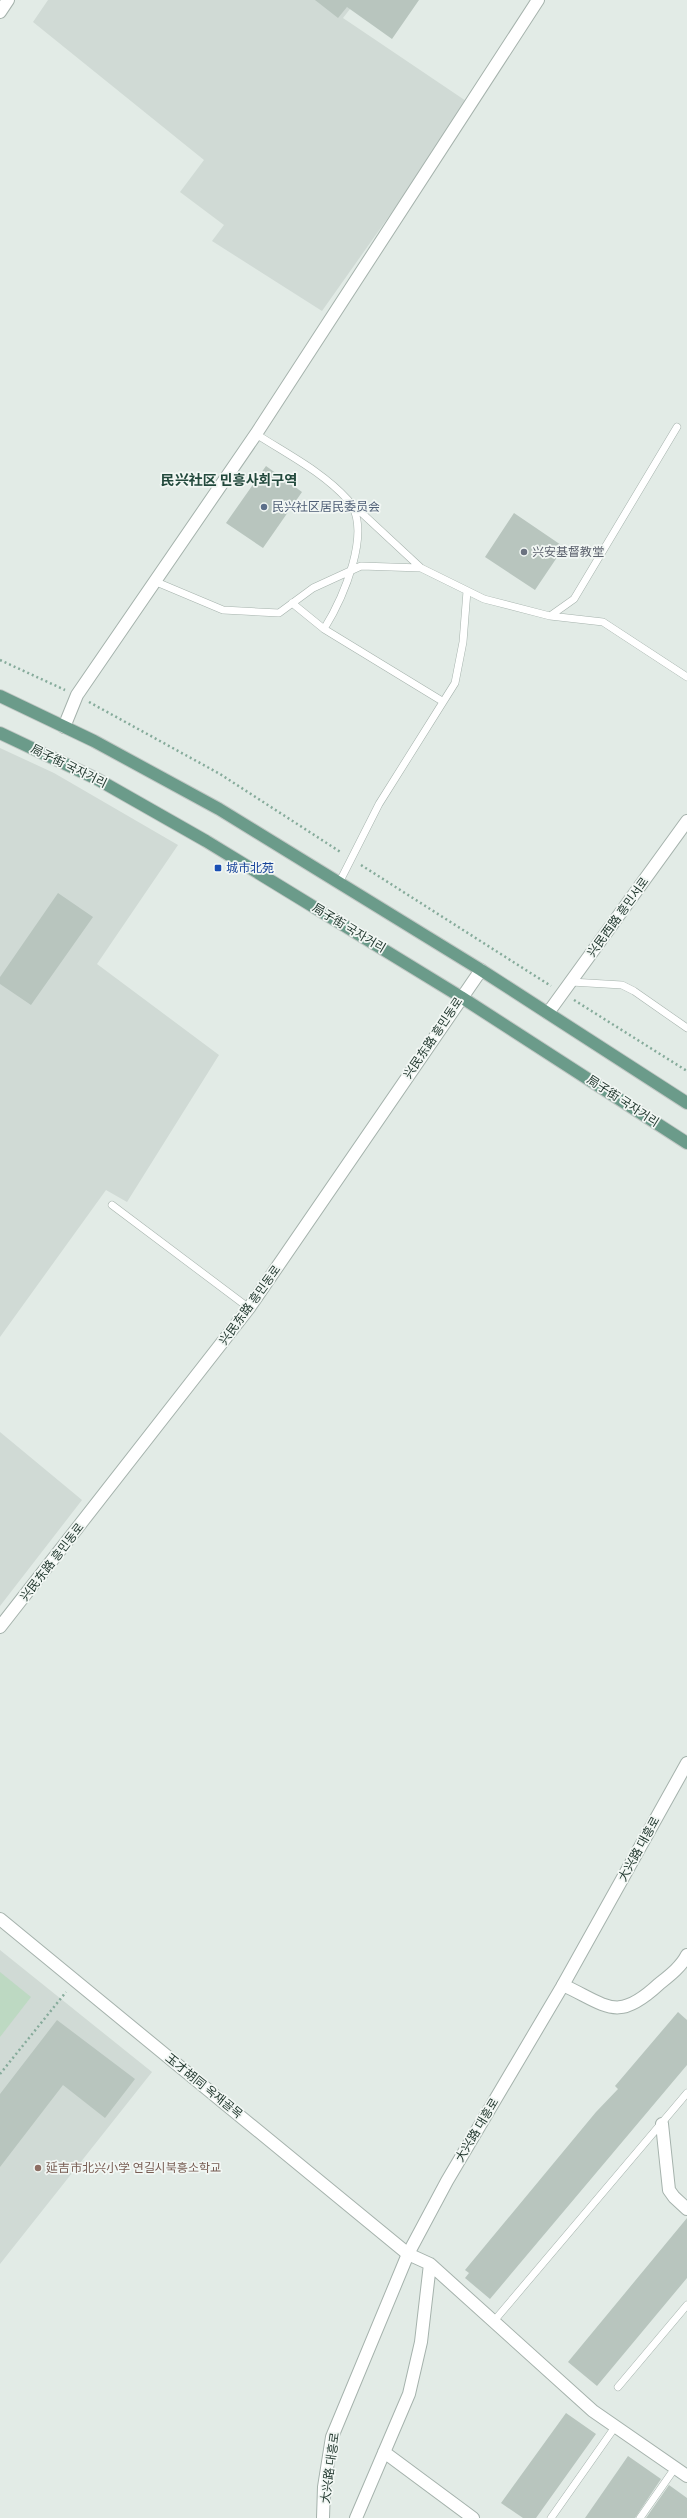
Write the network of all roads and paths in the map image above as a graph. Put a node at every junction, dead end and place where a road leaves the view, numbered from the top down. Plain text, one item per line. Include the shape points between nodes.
1 (8, 0) edge
2 (538, 0) edge
3 (0, 12) edge
4 (677, 427) dead end
5 (256, 434) junction
6 (349, 501) junction
7 (421, 568) junction
8 (352, 570) junction
9 (154, 581) junction
10 (467, 591) junction
11 (292, 604) junction
12 (550, 616) junction
13 (324, 629) junction
14 (687, 677) edge
15 (0, 696) edge
16 (442, 701) junction
17 (64, 727) junction
18 (0, 733) edge
19 (687, 821) edge
20 (339, 883) junction
21 (481, 970) junction
22 (571, 982) junction
23 (461, 997) junction
24 (548, 1013) junction
25 (687, 1028) edge
26 (687, 1103) edge
27 (687, 1143) edge
28 (112, 1205) dead end
29 (249, 1308) junction
30 (0, 1627) edge
31 (687, 1763) edge
32 (0, 1919) edge
33 (687, 1955) edge
34 (75, 1980) junction
35 (563, 1985) junction
36 (0, 2074) edge
37 (687, 2092) edge
38 (662, 2124) junction
39 (687, 2209) edge
40 (408, 2254) junction
41 (430, 2264) junction
42 (687, 2305) edge
43 (494, 2321) junction
44 (618, 2387) dead end
45 (615, 2427) junction
46 (384, 2452) junction
47 (675, 2468) junction
48 (687, 2476) edge
49 (323, 2518) edge
50 (356, 2518) edge
51 (474, 2518) edge
52 (551, 2518) edge
53 (640, 2518) edge

1 - 3 street
2 - 5 street
4 - 12 lane via 574,599
5 - 6 lane via 326,480
5 - 9 street
6 - 7 lane
6 - 8 lane via 358,528
7 - 8 lane via 361,566
7 - 10 lane
8 - 11 lane via 316,587
8 - 13 lane via 339,605
9 - 11 lane via 223,610 279,613
9 - 17 street via 77,696
10 - 12 lane via 484,599
10 - 16 lane via 463,642 455,683
11 - 13 lane
12 - 14 lane via 603,622
13 - 16 lane
15 - 17 main road
16 - 20 lane via 380,804
17 - 20 main road via 219,809
18 - 23 main road, 局子街 국자거리 via 97,779 199,837
19 - 22 street, 兴民西路 흥민서로
20 - 21 main road
21 - 23 street, 兴民东路 흥민동로
21 - 24 main road
22 - 24 street, 兴民西路 흥민서로
22 - 25 lane via 622,985
23 - 27 main road, 局子街 국자거리
23 - 29 street, 兴民东路 흥민동로
24 - 26 main road
28 - 29 lane
29 - 30 street, 兴民东路 흥민동로
31 - 35 street, 大兴路 대흥로
32 - 34 street, 玉才胡同 옥재골목
33 - 35 street via 679,1967 633,2005 622,2008 604,2005
34 - 36 path
34 - 40 street, 玉才胡同 옥재골목
35 - 40 street, 大兴路 대흥로 via 447,2181
37 - 38 lane
38 - 39 street via 669,2190
38 - 43 lane
40 - 41 street, 玉才胡同 옥재골목
40 - 49 street, 大兴路 대흥로 via 332,2437 324,2487
41 - 43 street, 玉才胡同 옥재골목
41 - 46 street via 421,2342 409,2394
42 - 44 lane
43 - 45 street, 玉才胡同 옥재골목 via 566,2388
45 - 47 street, 玉才胡同 옥재골목
45 - 52 lane
46 - 50 street
46 - 51 street
47 - 48 street, 玉才胡同 옥재골목
47 - 53 lane

